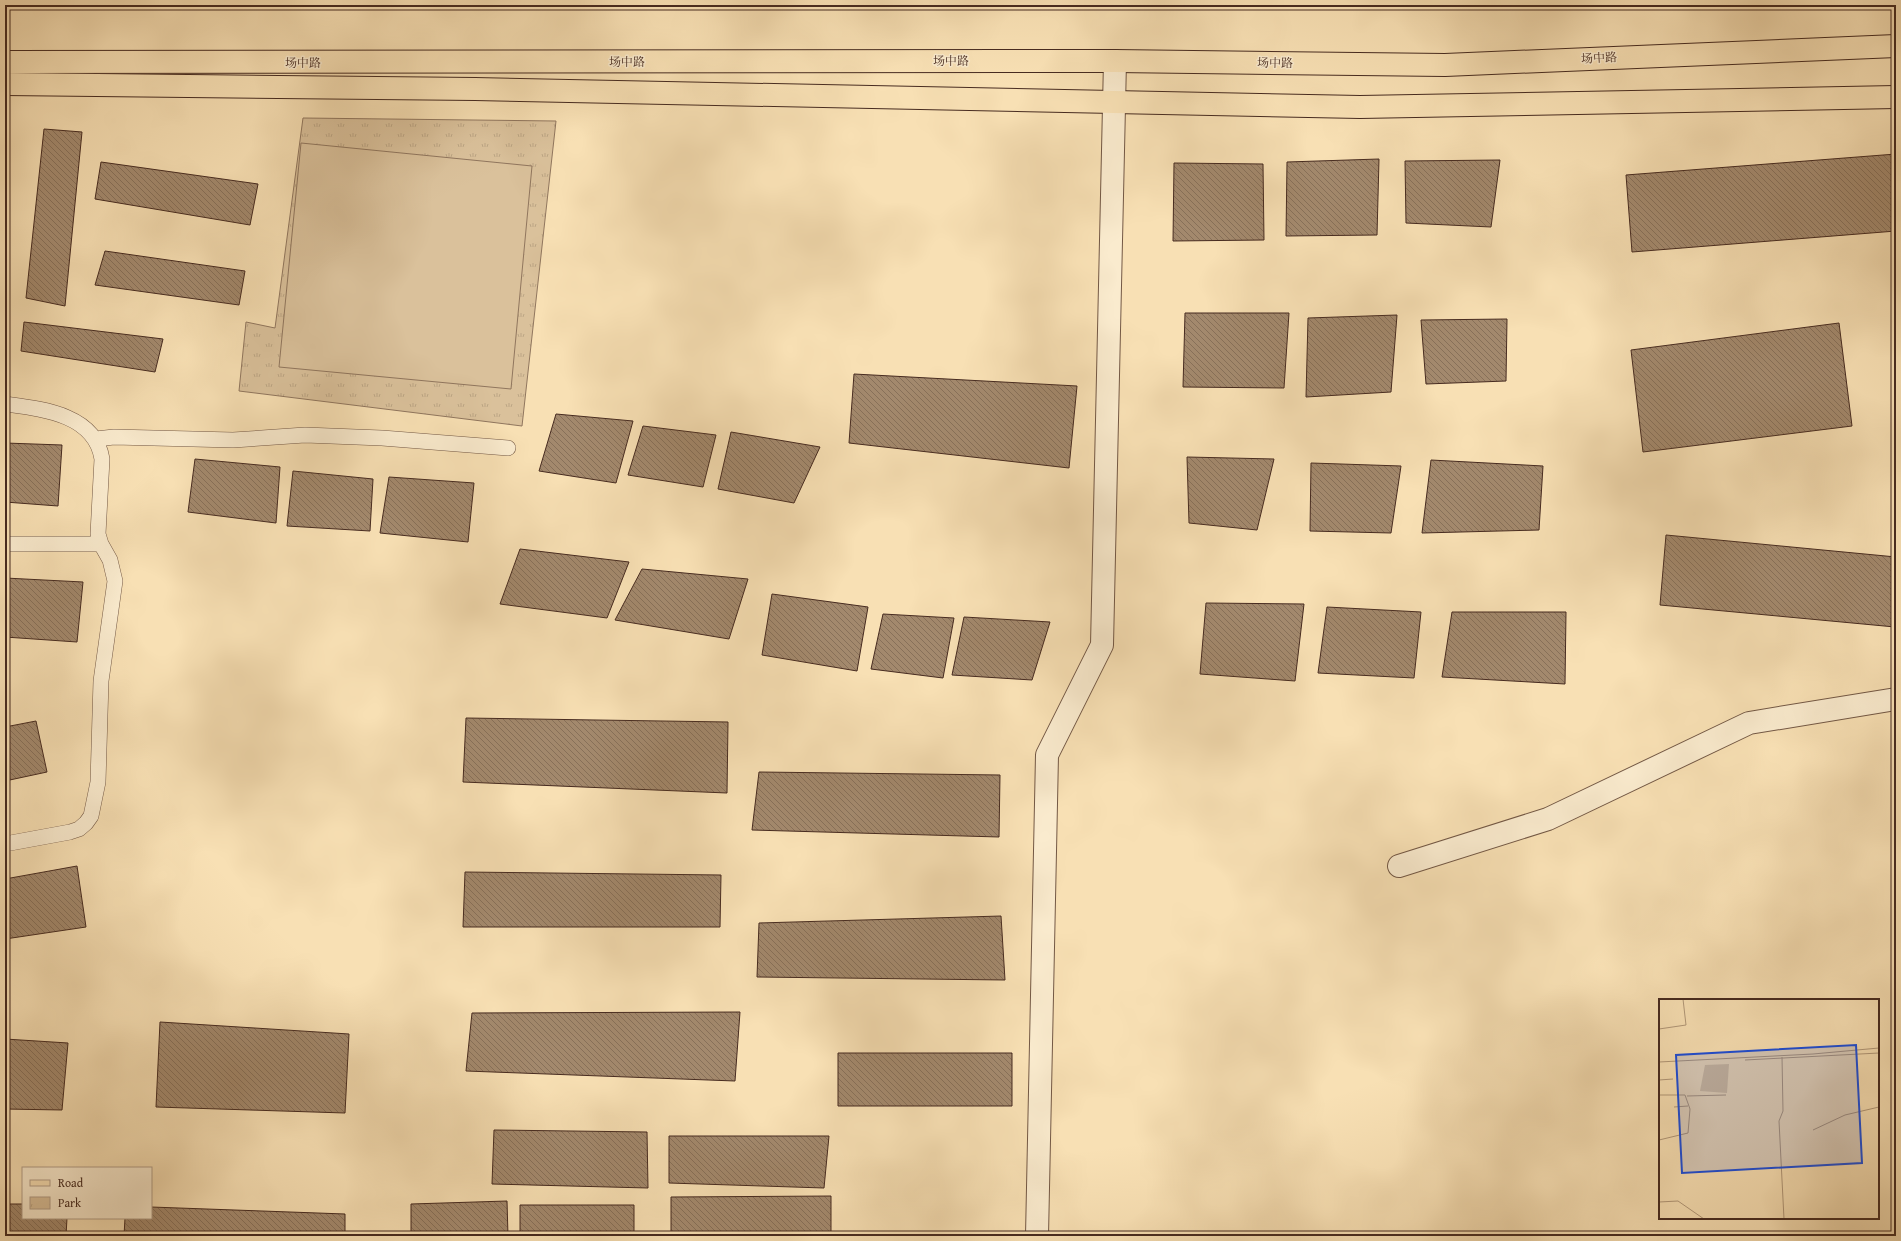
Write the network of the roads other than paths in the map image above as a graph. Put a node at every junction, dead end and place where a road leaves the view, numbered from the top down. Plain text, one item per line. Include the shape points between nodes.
1 (1896, 46) edge
2 (1115, 61) junction
3 (5, 62) edge
4 (5, 84) edge
5 (1896, 97) edge
6 (1114, 102) junction
7 (5, 404) edge
8 (96, 439) junction
9 (508, 448) dead end
10 (5, 544) edge
11 (101, 544) junction
12 (1896, 698) edge
13 (5, 844) edge
14 (1399, 866) dead end
15 (1037, 1236) edge

1 - 2 main road, 场中路 via 1445,66
2 - 3 main road, 场中路
2 - 6 street
4 - 6 main road, 场中路 via 475,89
5 - 6 main road, 场中路 via 1360,107
6 - 15 street via 1102,645 1047,755
7 - 8 lane via 68,418 80,424
8 - 9 lane via 114,437 233,440 305,435
8 - 11 lane via 102,459 98,526
10 - 11 lane
11 - 13 lane via 110,560 114,581 104,653 98,782 94,808 86,824 80,829
12 - 14 street via 1749,723 1548,819

